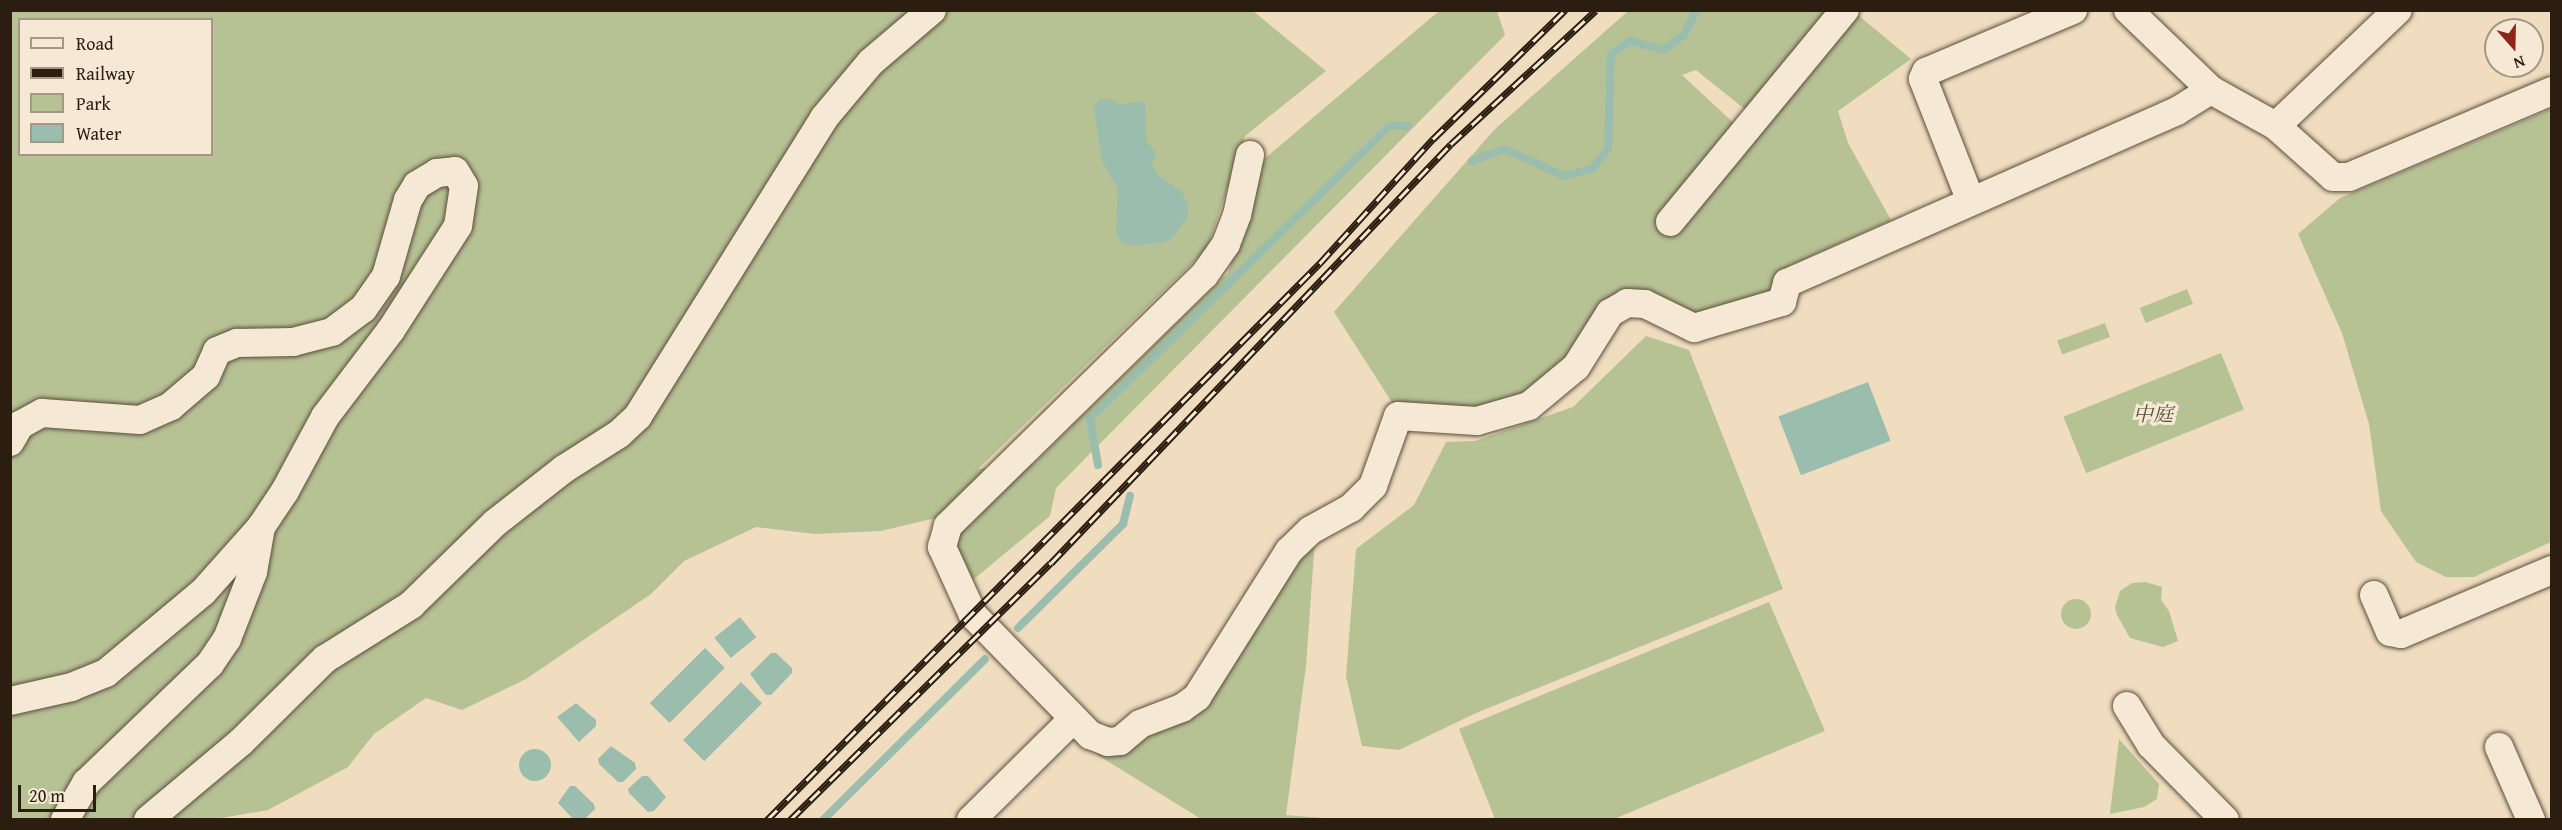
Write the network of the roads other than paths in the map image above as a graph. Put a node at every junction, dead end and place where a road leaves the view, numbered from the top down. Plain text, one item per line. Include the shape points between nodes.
1 (932, 10) edge
2 (1845, 10) edge
3 (2073, 10) edge
4 (2127, 10) edge
5 (2398, 10) edge
6 (2211, 90) junction
7 (2552, 91) edge
8 (2276, 126) junction
9 (1250, 155) dead end
10 (1970, 199) junction
11 (1670, 222) dead end
12 (10, 442) edge
13 (261, 527) junction
14 (2552, 570) edge
15 (2374, 595) dead end
16 (10, 701) edge
17 (2127, 706) dead end
18 (1073, 719) junction
19 (2499, 747) dead end
20 (65, 819) edge
21 (148, 819) edge
22 (971, 819) edge
23 (2225, 819) edge
24 (2531, 819) edge

1 - 21 street via 871,62 824,118 638,416 619,434 564,469 495,523 411,604 325,659 241,742
2 - 11 street
3 - 10 street via 1926,72 1923,79
4 - 6 street
5 - 8 street
6 - 8 street
6 - 10 street via 2178,111
7 - 8 street via 2349,177 2333,177
9 - 18 street via 1237,215 1226,244 1204,275 948,525 942,547 973,615
10 - 18 street via 1787,283 1782,302 1694,328 1645,304 1628,303 1610,313 1576,368 1529,406 1477,421 1398,416 1373,486 1351,508 1311,530 1289,550 1197,697 1182,708 1140,724 1120,741 1108,742 1090,735
12 - 13 street via 20,425 42,413 140,420 171,406 206,376 217,351 237,343 293,342 332,332 363,309 386,276 408,200 417,185 437,173 455,171 464,186 458,226 374,355 325,417
13 - 16 street via 203,592 106,673 72,687
13 - 20 street via 253,572 227,639 210,664 86,783
14 - 15 street via 2401,634 2390,632
17 - 23 street via 2151,745
18 - 22 street
19 - 24 street

